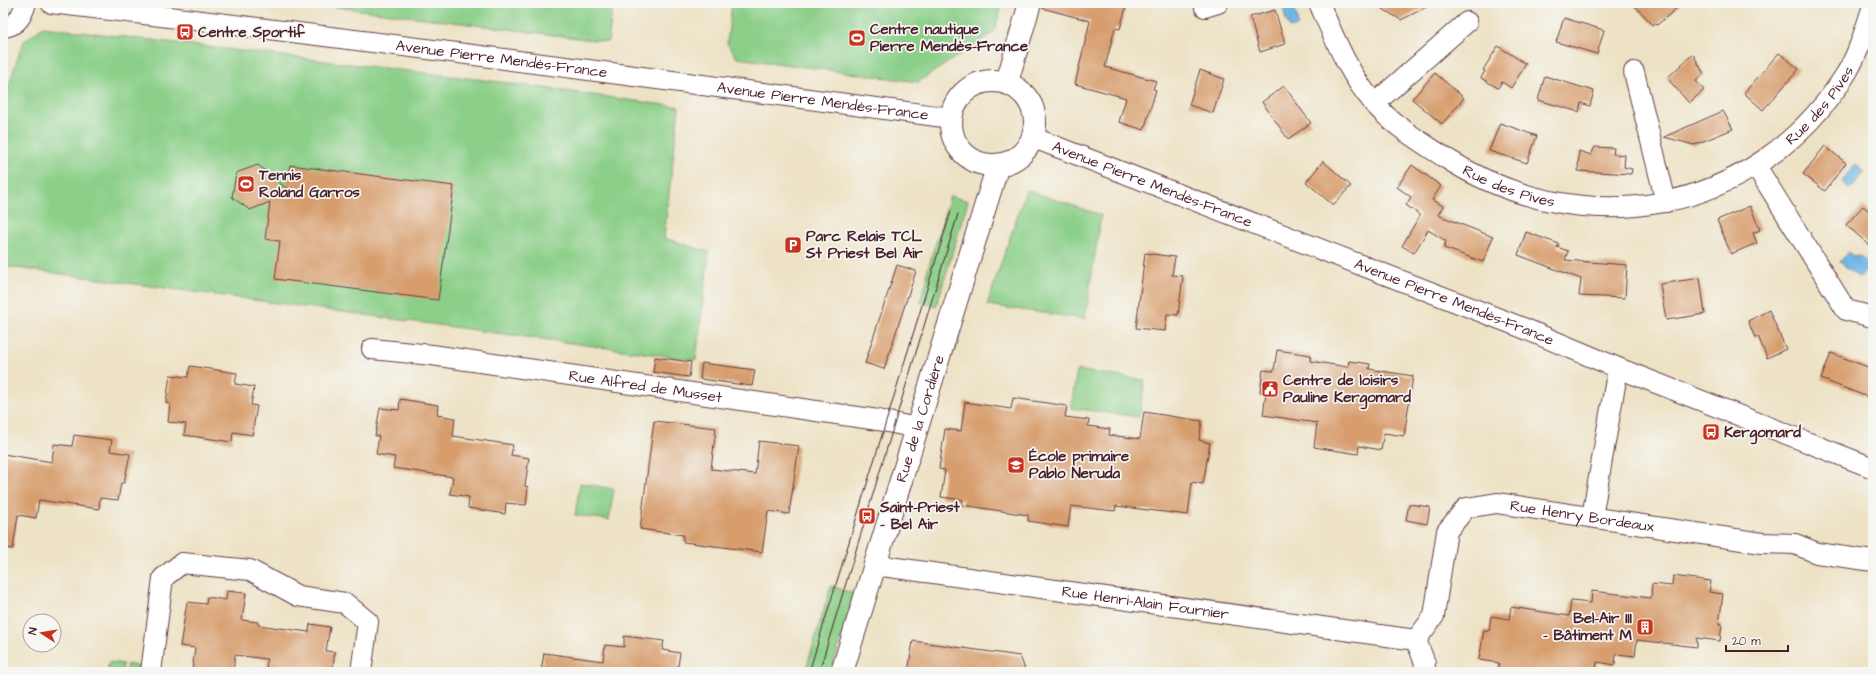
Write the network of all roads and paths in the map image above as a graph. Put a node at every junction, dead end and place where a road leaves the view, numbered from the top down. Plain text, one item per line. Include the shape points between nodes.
1 (26, 3) edge
2 (51, 3) edge
3 (1030, 3) edge
4 (1319, 3) edge
5 (1873, 6) edge
6 (1468, 22) dead end
7 (3, 27) edge
8 (1865, 55) edge
9 (1634, 72) dead end
10 (1007, 82) junction
11 (1374, 104) junction
12 (951, 118) junction
13 (1034, 138) junction
14 (998, 166) junction
15 (1756, 166) junction
16 (1666, 202) junction
17 (1873, 317) edge
18 (372, 349) dead end
19 (1618, 368) junction
20 (917, 428) junction
21 (1873, 468) edge
22 (1592, 517) junction
23 (1873, 560) edge
24 (875, 565) junction
25 (1416, 640) junction
26 (151, 672) edge
27 (361, 672) edge
28 (842, 672) edge
29 (1424, 672) edge

1 - 7 street via 22,17 10,27
2 - 12 street, Avenue Pierre Mendès-France via 306,33
3 - 10 street
4 - 11 street, Rue des Pives via 1335,41
5 - 8 street, Rue des Pives
6 - 11 street
8 - 15 street, Rue des Pives via 1811,119 1781,149
9 - 16 street
10 - 12 street via 989,80 977,83 966,90 956,101
10 - 13 street via 1026,94 1036,114
11 - 16 street, Rue des Pives via 1402,130 1453,162 1508,190 1563,204 1612,208
12 - 14 street via 951,132 957,145 972,160
13 - 14 street via 1017,159
13 - 19 street, Avenue Pierre Mendès-France via 1523,328
14 - 20 street, Rue de la Cordière
15 - 16 street, Rue des Pives via 1722,184
15 - 17 street via 1846,310
18 - 20 street, Rue Alfred de Musset via 439,356 870,418
19 - 21 street, Avenue Pierre Mendès-France
19 - 22 street
20 - 24 street, Rue de la Cordière
22 - 23 street, Rue Henry Bordeaux via 1762,543 1794,544 1816,553
22 - 25 street, Rue Henry Bordeaux via 1497,503 1466,508 1447,531 1434,616
24 - 25 street, Rue Henri-Alain Fournier
24 - 28 street, Rue de la Cordière
25 - 29 street via 1425,663
26 - 27 street via 163,578 182,563 250,570 298,596 345,603 368,622

